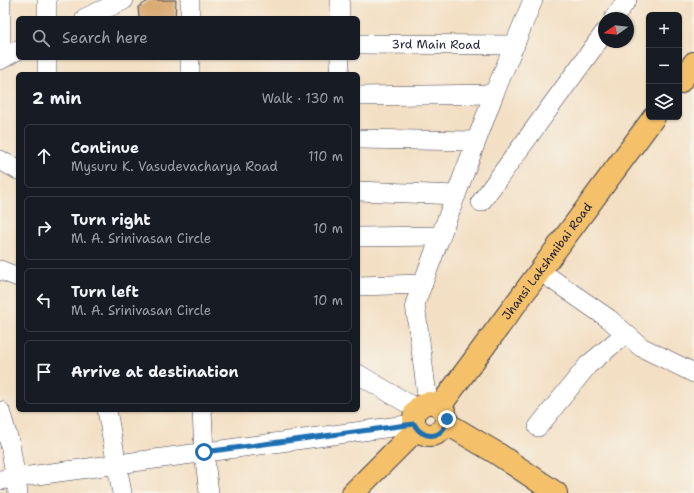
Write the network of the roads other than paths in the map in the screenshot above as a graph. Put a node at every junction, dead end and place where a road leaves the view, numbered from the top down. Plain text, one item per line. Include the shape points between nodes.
1 (1, 0) edge
2 (47, 0) edge
3 (190, 0) edge
4 (340, 0) edge
5 (533, 0) edge
6 (627, 0) edge
7 (121, 1) edge
8 (618, 12) edge
9 (47, 16) edge
10 (88, 16) edge
11 (190, 16) edge
12 (340, 16) edge
13 (598, 41) edge
14 (360, 44) edge
15 (515, 45) junction
16 (16, 51) edge
17 (0, 59) edge
18 (47, 60) edge
19 (190, 60) edge
20 (340, 60) edge
21 (694, 63) edge
22 (47, 72) edge
23 (190, 72) edge
24 (339, 72) edge
25 (682, 79) edge
26 (494, 94) junction
27 (360, 96) edge
28 (652, 120) edge
29 (360, 139) edge
30 (476, 141) junction
31 (0, 160) edge
32 (16, 169) edge
33 (360, 191) edge
34 (456, 195) junction
35 (481, 202) dead end
36 (360, 236) edge
37 (441, 236) junction
38 (0, 270) edge
39 (540, 271) junction
40 (16, 276) edge
41 (423, 284) junction
42 (360, 286) edge
43 (625, 334) junction
44 (694, 373) edge
45 (360, 375) edge
46 (0, 411) edge
47 (107, 412) edge
48 (202, 412) edge
49 (427, 416) junction
50 (538, 427) dead end
51 (204, 452) junction
52 (116, 464) junction
53 (11, 483) edge
54 (122, 493) edge
55 (210, 493) edge
56 (353, 493) edge
57 (556, 493) edge

1 - 17 street
2 - 9 street
3 - 11 street
4 - 12 street
5 - 15 street
6 - 8 street
7 - 10 street
13 - 35 street
14 - 15 street, 3rd Main Road
15 - 26 street
16 - 17 street
18 - 22 street
19 - 23 street
20 - 24 street
21 - 25 main road
26 - 27 street
26 - 30 street
28 - 39 main road, Jhansi Lakshmibai Road
29 - 30 street
30 - 34 street
31 - 32 street
33 - 34 street
34 - 37 street
36 - 37 street
37 - 41 street
38 - 40 street
39 - 43 street via 609,319
39 - 49 main road, Jhansi Lakshmibai Road
41 - 42 street
41 - 49 street via 415,304
43 - 44 street via 640,347
43 - 50 street via 588,365
45 - 49 street
46 - 53 street via 10,444
47 - 52 street
48 - 51 street
49 - 51 street
49 - 56 main road, Jhansi Lakshmibai Road
49 - 57 main road via 498,454
51 - 52 street
51 - 55 street
52 - 53 street
52 - 54 street

